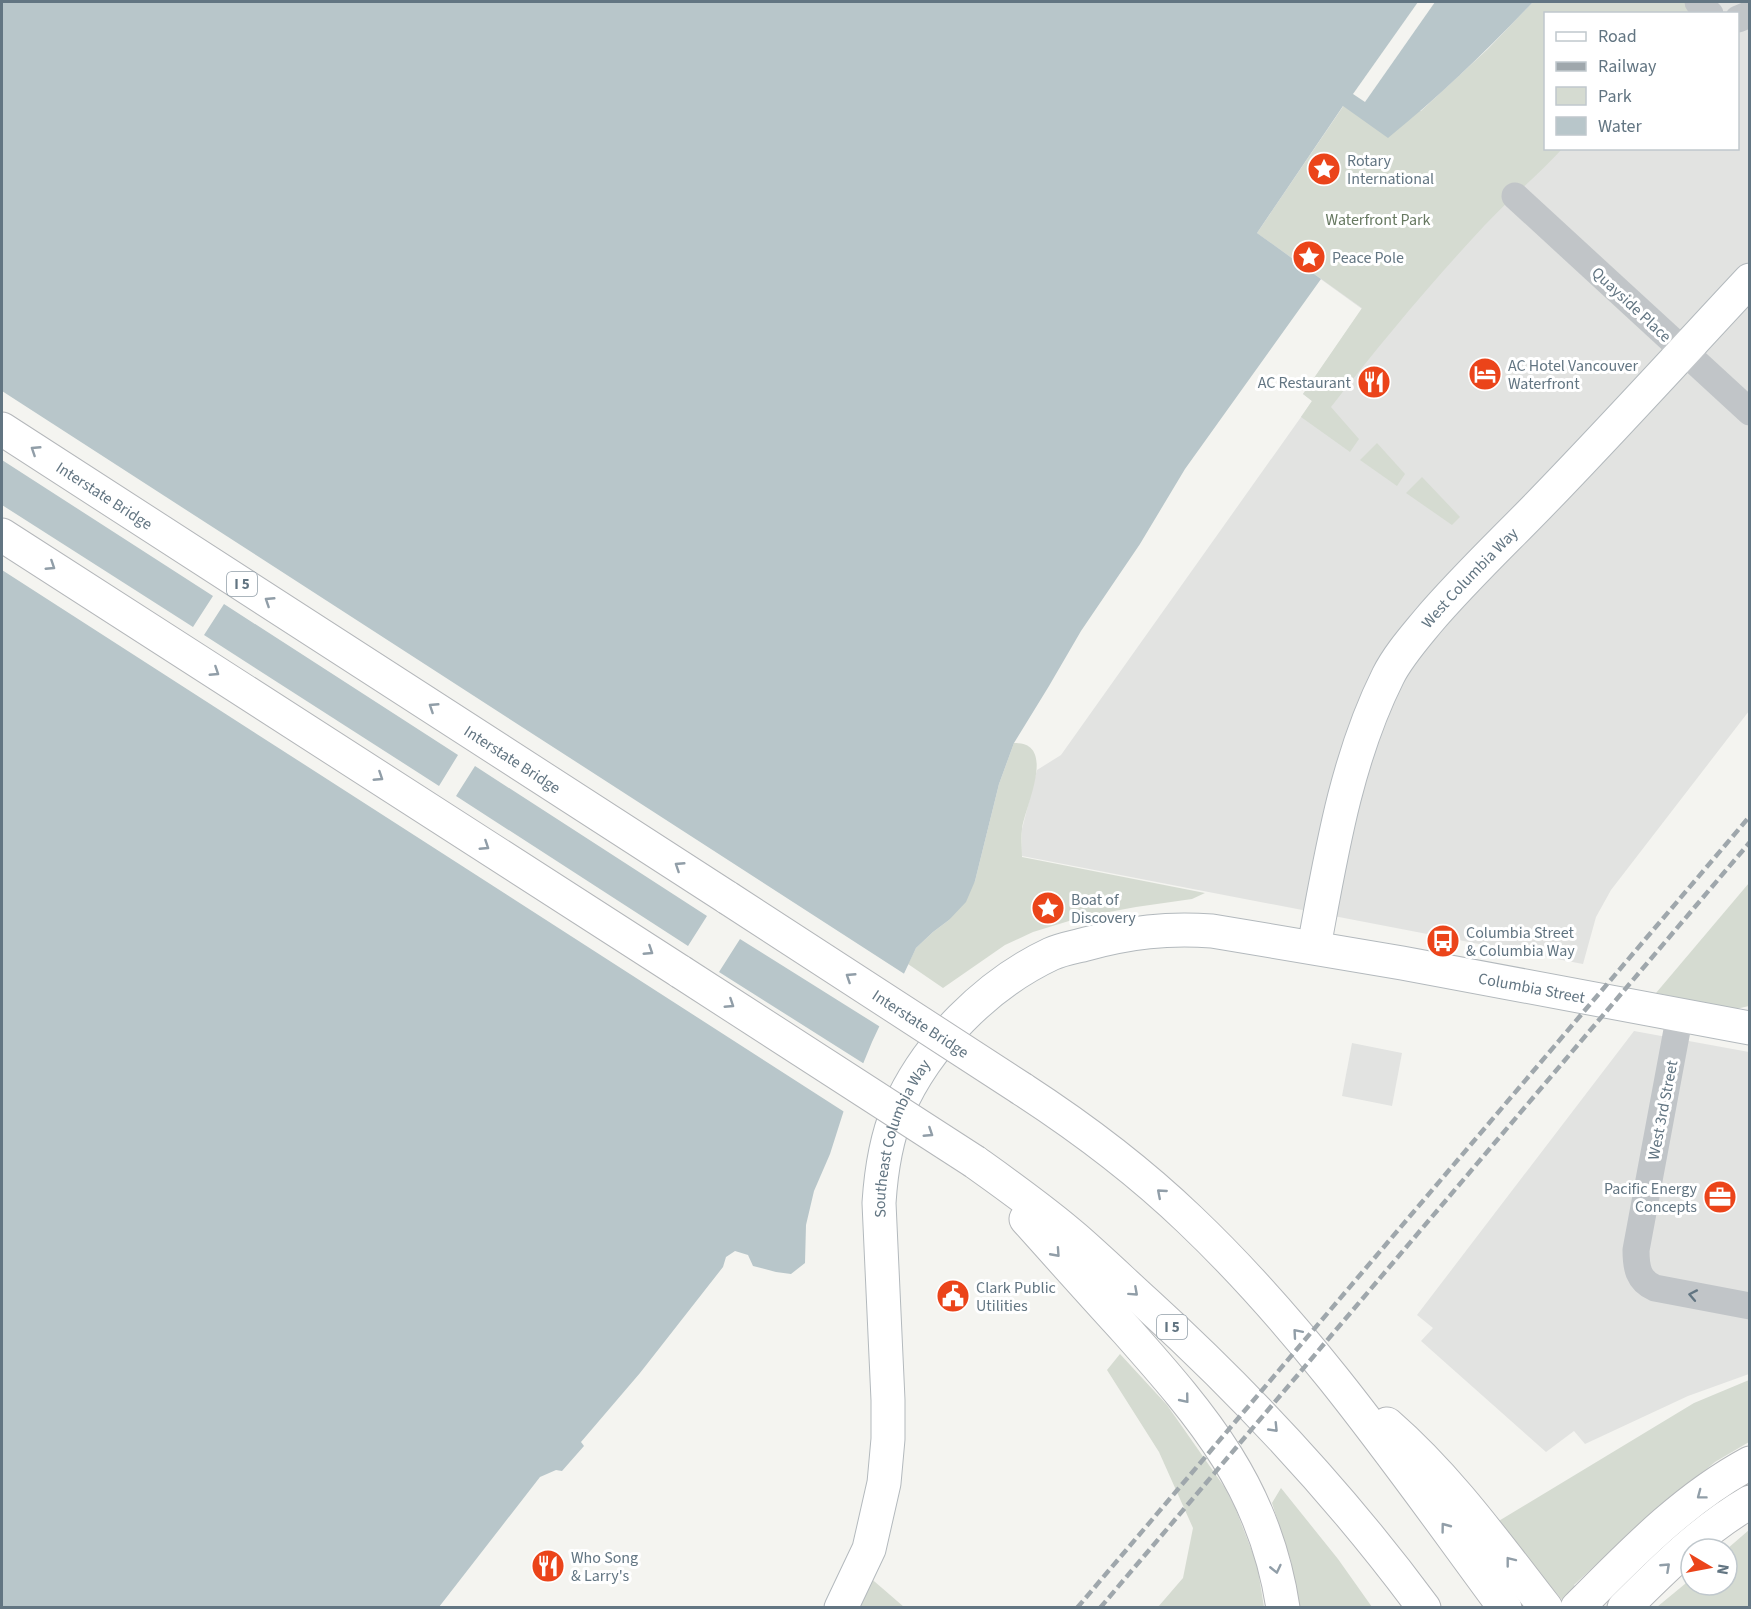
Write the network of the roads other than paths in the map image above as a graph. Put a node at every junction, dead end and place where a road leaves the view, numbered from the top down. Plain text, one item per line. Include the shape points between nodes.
1 (1515, 196) dead end
2 (1749, 280) edge
3 (1684, 351) junction
4 (1749, 412) edge
5 (2, 429) edge
6 (2, 535) edge
7 (1314, 947) junction
8 (1680, 1014) junction
9 (1749, 1028) edge
10 (975, 1162) junction
11 (1749, 1306) edge
12 (1334, 1378) junction
13 (1749, 1463) edge
14 (1749, 1502) edge
15 (1349, 1513) junction
16 (1588, 1597) edge
17 (841, 1608) edge
18 (1283, 1608) edge
19 (1405, 1608) edge
20 (1424, 1608) edge
21 (1505, 1608) edge
22 (1546, 1608) edge
23 (1624, 1608) edge

1 - 3 street, Quayside Place
2 - 3 main road, West Columbia Way
3 - 4 street, Quayside Place
3 - 7 main road, West Columbia Way via 1442,604 1389,674 1354,762
12 -> 5 main road, Interstate Bridge / I 5, bridge via 1258,1289 1190,1220 1100,1143
6 -> 10 main road, I 5, bridge
7 - 8 main road, Columbia Street
7 - 17 main road, Southeast Columbia Way via 1181,929 1124,935 1053,953 995,989 967,1014 945,1036 916,1076 897,1111 880,1185 888,1410 884,1484 869,1549
8 - 9 main road, Columbia Street
11 -> 8 street, West 3rd Street via 1655,1288 1647,1285 1636,1264
10 -> 15 main road, I 5 via 1076,1239 1172,1326 1286,1441
10 -> 18 main road via 1166,1376 1218,1443 1259,1518 1275,1563
21 -> 12 main road, I 5
22 -> 12 main road via 1433,1467
13 -> 16 main road via 1672,1518
23 -> 14 main road via 1692,1544
15 - 19 main road
15 - 20 main road, I 5

